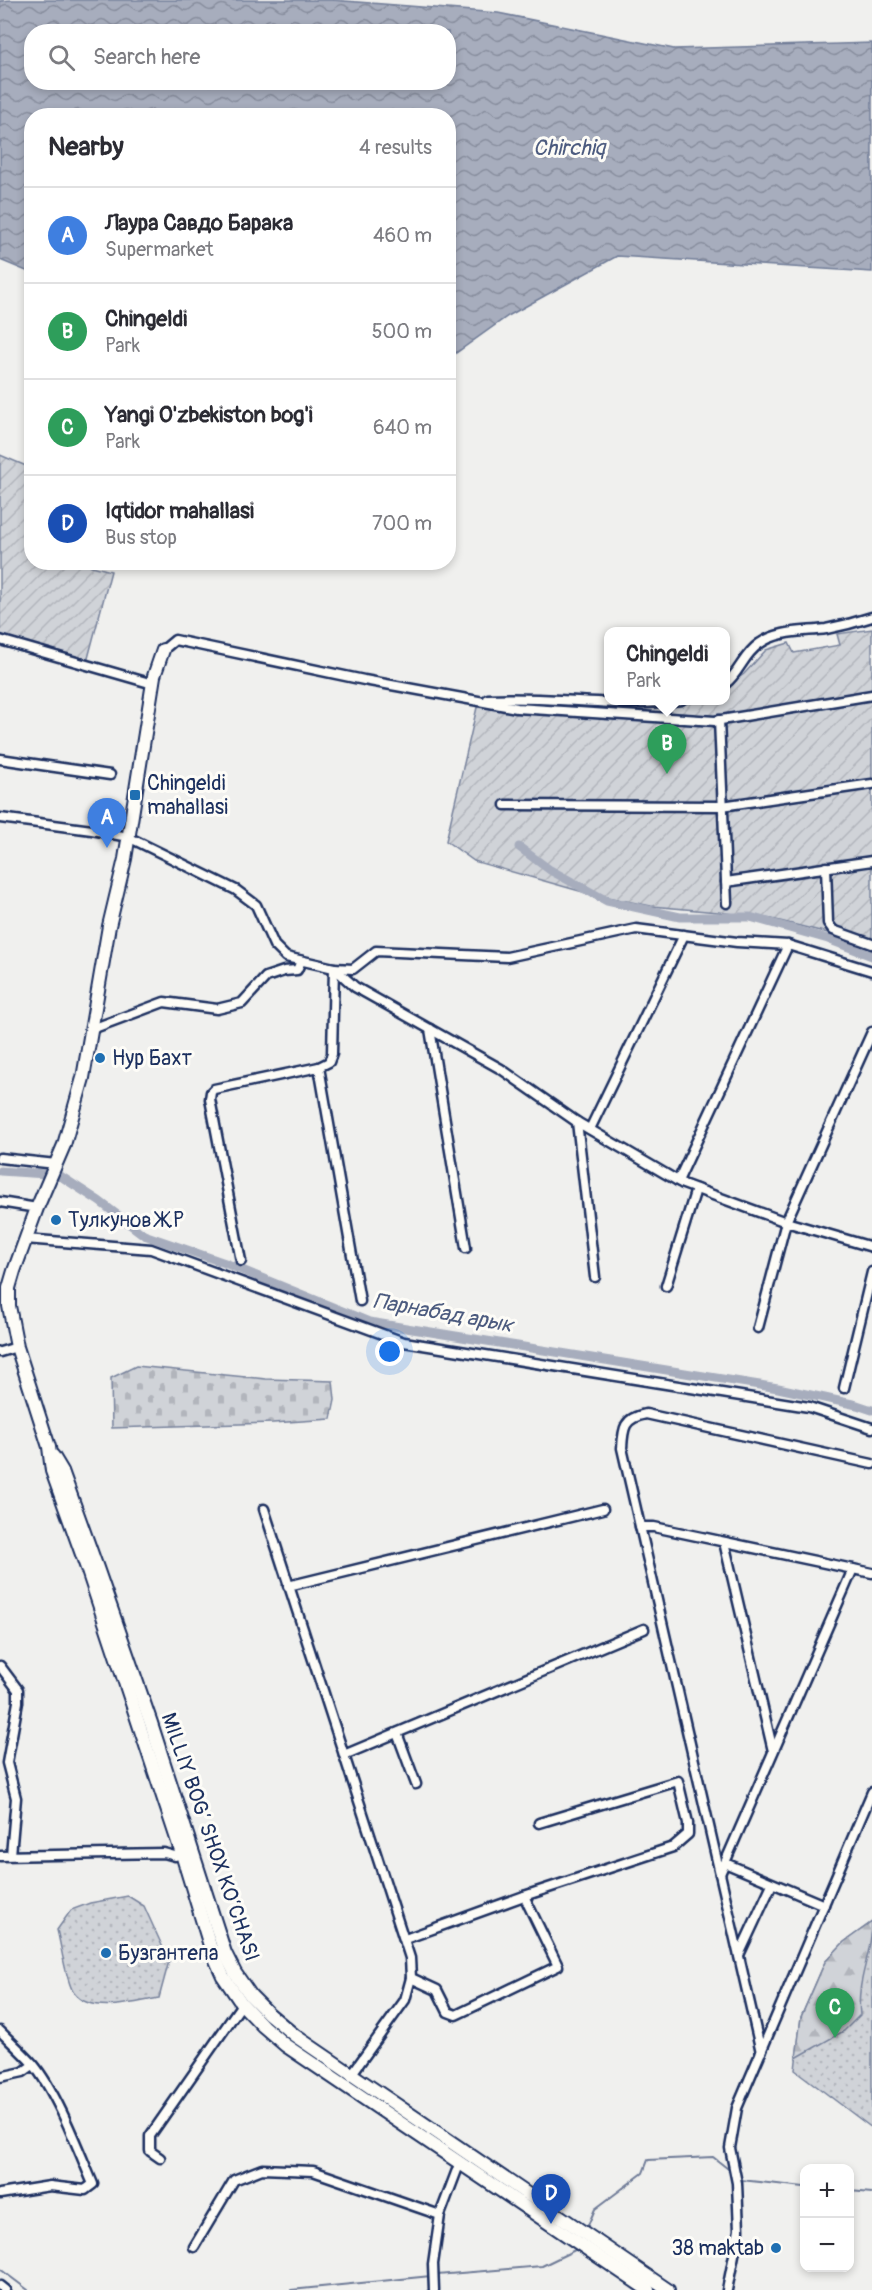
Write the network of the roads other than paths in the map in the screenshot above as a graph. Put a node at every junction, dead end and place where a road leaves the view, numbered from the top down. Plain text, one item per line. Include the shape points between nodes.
1 (872, 618) edge
2 (0, 640) edge
3 (163, 650) joint
4 (730, 679) edge
5 (153, 684) junction
6 (872, 695) edge
7 (473, 700) junction
8 (604, 703) edge
9 (719, 720) junction
10 (0, 759) edge
11 (110, 776) dead end
12 (872, 784) edge
13 (505, 805) dead end
14 (722, 806) junction
15 (0, 818) edge
16 (128, 837) junction
17 (872, 861) edge
18 (826, 867) junction
19 (726, 882) junction
20 (727, 903) dead end
21 (684, 935) junction
22 (872, 944) edge
23 (789, 945) junction
24 (301, 961) junction
25 (334, 968) junction
26 (872, 971) edge
27 (92, 1029) junction
28 (430, 1029) junction
29 (872, 1032) edge
30 (319, 1067) junction
31 (577, 1122) junction
32 (590, 1129) junction
33 (0, 1158) edge
34 (56, 1164) junction
35 (678, 1181) junction
36 (696, 1189) junction
37 (0, 1202) edge
38 (37, 1208) junction
39 (786, 1222) junction
40 (25, 1239) junction
41 (872, 1247) edge
42 (466, 1248) dead end
43 (241, 1261) dead end
44 (872, 1272) edge
45 (595, 1277) dead end
46 (666, 1286) dead end
47 (360, 1301) dead end
48 (758, 1328) dead end
49 (16, 1342) junction
50 (0, 1352) edge
51 (844, 1388) dead end
52 (872, 1428) edge
53 (872, 1464) edge
54 (264, 1509) dead end
55 (603, 1509) dead end
56 (640, 1527) junction
57 (724, 1542) junction
58 (852, 1569) junction
59 (872, 1573) edge
60 (288, 1586) junction
61 (644, 1629) dead end
62 (0, 1666) edge
63 (397, 1733) junction
64 (773, 1752) junction
65 (344, 1755) junction
66 (416, 1784) dead end
67 (872, 1792) edge
68 (539, 1823) dead end
69 (187, 1852) junction
70 (11, 1855) junction
71 (0, 1856) edge
72 (725, 1863) junction
73 (720, 1874) junction
74 (772, 1884) junction
75 (524, 1896) junction
76 (824, 1905) junction
77 (405, 1939) junction
78 (739, 1955) junction
79 (411, 1978) junction
80 (242, 2004) junction
81 (0, 2031) edge
82 (761, 2052) junction
83 (33, 2065) junction
84 (351, 2075) junction
85 (0, 2077) edge
86 (160, 2158) dead end
87 (460, 2162) junction
88 (0, 2194) edge
89 (440, 2215) junction
90 (573, 2233) junction
91 (588, 2243) junction
92 (194, 2247) dead end
93 (0, 2286) edge
94 (662, 2288) edge
95 (5, 2290) edge
96 (434, 2290) edge
97 (648, 2290) edge
98 (727, 2290) edge

1 - 4 street via 768,639 749,652
2 - 5 street
3 - 5 main road, MILLIY BOG‘ SHOX KO‘CHASI
3 - 7 street via 175,640
5 - 16 main road, MILLIY BOG‘ SHOX KO‘CHASI
6 - 9 street
7 - 8 street
7 - 9 street via 517,708
9 - 14 street
10 - 11 street
12 - 14 street
13 - 14 street
14 - 19 street
15 - 16 street
16 - 24 street via 236,890 256,905 279,952
16 - 27 main road, MILLIY BOG‘ SHOX KO‘CHASI
17 - 18 street
18 - 19 street
18 - 22 street via 829,927
19 - 20 street
21 - 23 street
21 - 25 street via 636,929 507,957 376,951 356,967
21 - 32 street
23 - 26 street
23 - 35 street
24 - 25 street
24 - 27 street via 297,970 266,977 242,1003 217,1009 164,1002
25 - 28 street via 355,987
25 - 30 street via 332,1054 329,1062
27 - 34 main road, MILLIY BOG‘ SHOX KO‘CHASI via 83,1078
28 - 31 street via 501,1069
28 - 42 street
29 - 39 street
30 - 43 street via 211,1092
30 - 47 street
31 - 32 street
31 - 45 street
32 - 35 street
33 - 34 street
34 - 38 main road, MILLIY BOG‘ SHOX KO‘CHASI
35 - 36 street
36 - 39 street
36 - 46 street
37 - 38 street
38 - 40 main road, MILLIY BOG‘ SHOX KO‘CHASI
39 - 41 street
39 - 48 street
40 - 49 main road, MILLIY BOG‘ SHOX KO‘CHASI via 8,1296
40 - 52 street via 151,1249 404,1342 808,1407
44 - 51 street
49 - 50 street
49 - 69 main road, MILLIY BOG‘ SHOX KO‘CHASI via 49,1446 52,1471
53 - 56 street via 646,1414 636,1416 627,1422 622,1448
54 - 60 street
55 - 60 street
56 - 57 street
56 - 73 street
57 - 58 street
57 - 64 street
58 - 59 street
58 - 64 street
60 - 65 street
61 - 63 street
62 - 70 street via 18,1690 7,1763 16,1798
63 - 65 street
63 - 66 street
64 - 72 street
65 - 77 street
67 - 76 street
68 - 75 street via 678,1781 688,1834 673,1847
69 - 70 street via 175,1856
69 - 80 main road, MILLIY BOG‘ SHOX KO‘CHASI via 211,1949
69 - 84 main road, MILLIY BOG‘ SHOX KO‘CHASI via 221,1943 241,1983 277,2021
70 - 71 street
72 - 73 street
72 - 74 street
73 - 78 street
74 - 76 street
74 - 78 street
75 - 77 street
75 - 79 street via 558,1966 456,2015 448,2012 437,1990
76 - 82 street
77 - 79 street
78 - 82 street
79 - 84 street via 401,2006
80 - 86 street via 150,2136 150,2151
80 - 87 main road, MILLIY BOG‘ SHOX KO‘CHASI via 285,2045
81 - 83 street
82 - 98 street via 732,2129 730,2148 739,2230
83 - 85 street via 23,2072
83 - 88 street via 93,2184 85,2190 50,2186
84 - 90 main road, MILLIY BOG‘ SHOX KO‘CHASI
87 - 89 street
87 - 90 main road, MILLIY BOG‘ SHOX KO‘CHASI
89 - 92 street via 313,2171 262,2169 234,2180
89 - 96 street
90 - 91 main road, MILLIY BOG‘ SHOX KO‘CHASI
91 - 94 main road, MILLIY BOG‘ SHOX KO‘CHASI
91 - 97 main road, MILLIY BOG‘ SHOX KO‘CHASI
93 - 95 street

